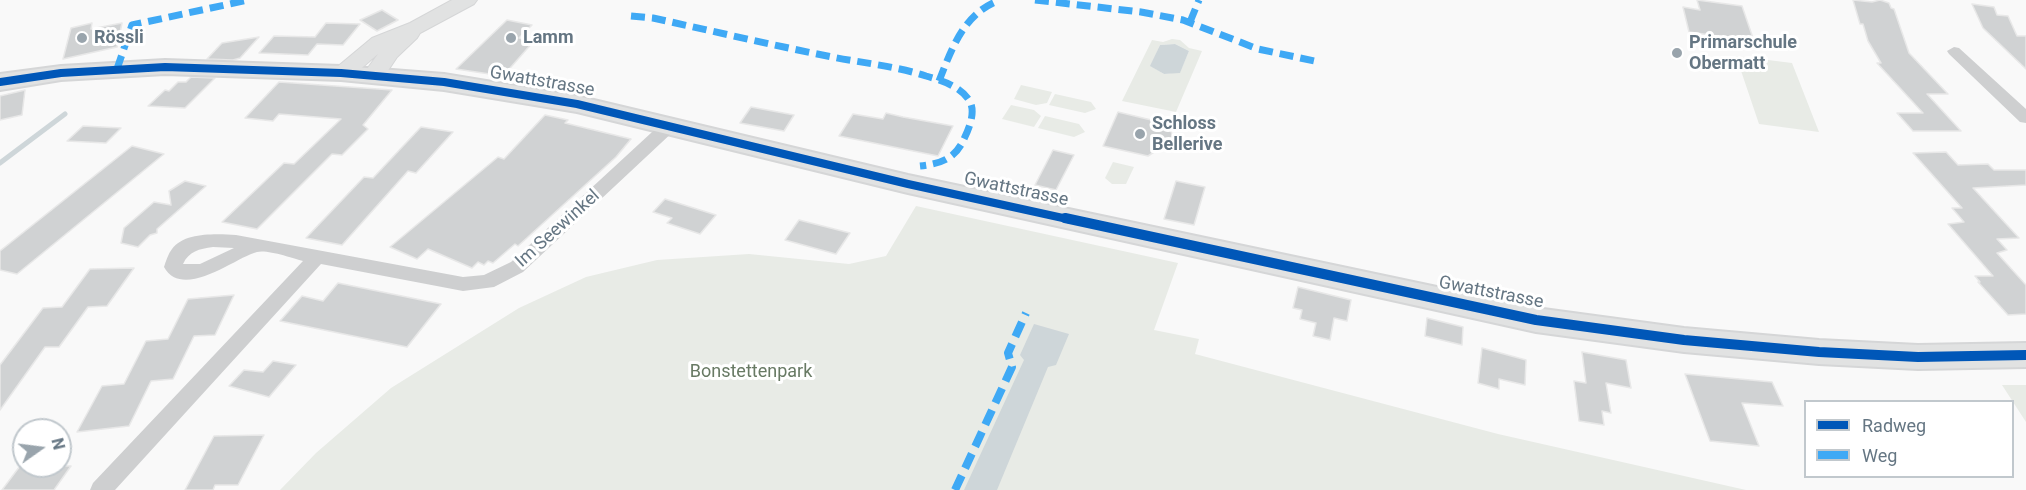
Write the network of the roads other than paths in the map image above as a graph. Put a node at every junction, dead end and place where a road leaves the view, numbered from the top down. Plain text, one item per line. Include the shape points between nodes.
1 (467, 0) edge
2 (417, 27) junction
3 (1954, 51) dead end
4 (340, 73) junction
5 (374, 76) junction
6 (0, 82) edge
7 (2026, 118) edge
8 (670, 125) junction
9 (254, 245) dead end
10 (318, 258) junction
11 (2026, 355) edge
12 (101, 490) edge

1 - 2 main road
2 - 4 main road via 379,42
2 - 5 main road via 389,53
3 - 7 street
4 - 5 main road, Gwattstrasse
4 - 6 main road, Gwattstrasse via 142,68
5 - 8 main road, Gwattstrasse via 515,93
8 - 10 street, Im Seewinkel via 527,259 494,280 463,284
8 - 11 main road, Gwattstrasse via 908,184 1536,320 1684,340 1819,352 1918,357
9 - 10 street, Im Seewinkel
10 - 12 street

